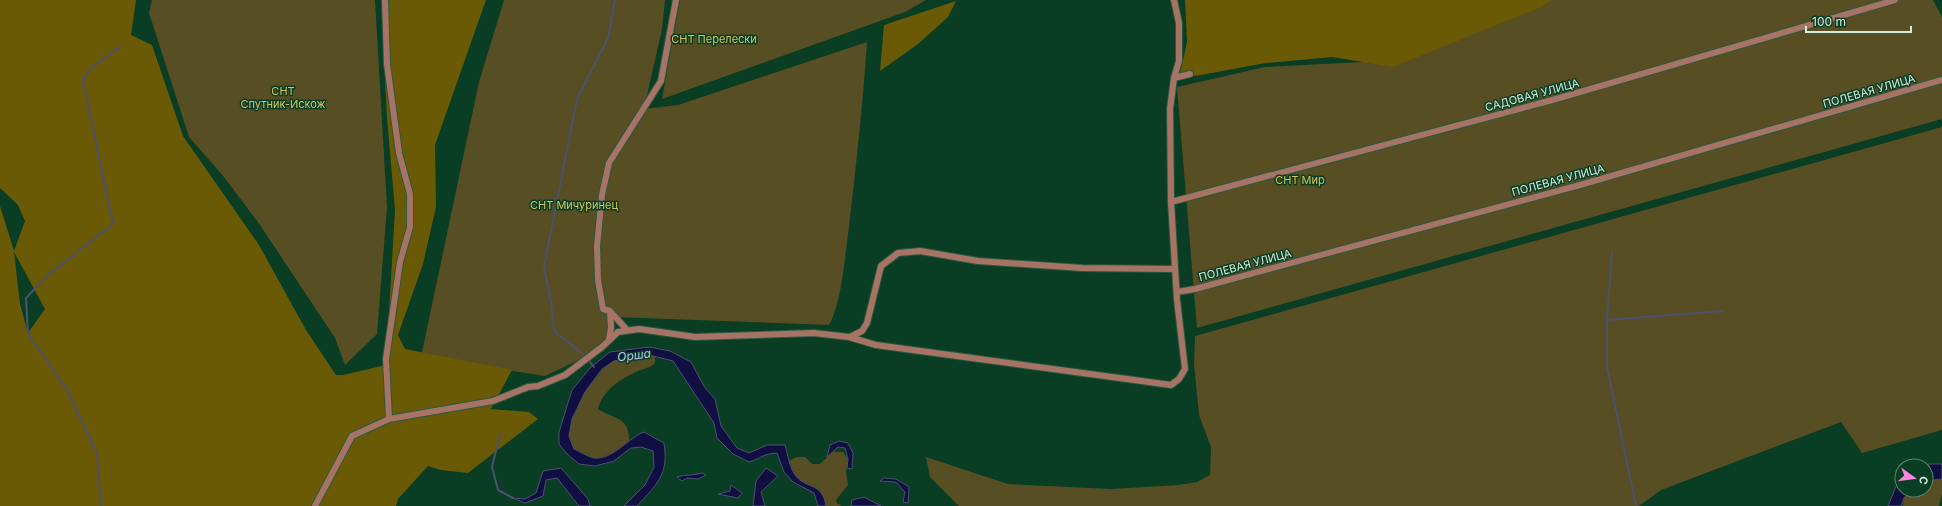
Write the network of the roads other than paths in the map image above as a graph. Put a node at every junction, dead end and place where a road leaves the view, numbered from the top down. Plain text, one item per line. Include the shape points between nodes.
1 (385, 0) edge
2 (676, 0) edge
3 (1174, 0) edge
4 (1895, 0) edge
5 (1190, 74) dead end
6 (1174, 78) junction
7 (1942, 80) edge
8 (1171, 202) junction
9 (1176, 269) junction
10 (1176, 292) junction
11 (610, 311) junction
12 (626, 330) junction
13 (849, 337) junction
14 (609, 340) junction
15 (389, 419) junction
16 (315, 506) edge

1 - 15 street via 387,64 399,153 410,194 410,227 400,262 386,359
2 - 11 street via 661,81 609,163 597,246 598,280 603,309
3 - 6 street via 1179,23 1179,61
4 - 8 street, САДОВАЯ УЛИЦА via 1556,99
5 - 6 street
6 - 8 street via 1170,109
7 - 10 street, ПОЛЕВАЯ УЛИЦА via 1580,185
8 - 9 street
9 - 10 street
9 - 13 street via 1082,268 978,261 920,251 898,253 881,266 867,323 862,331
10 - 13 street via 1185,369 1179,379 1171,385 876,345
11 - 12 street
11 - 14 street
12 - 13 street via 639,329 696,337 814,333
12 - 14 street via 618,332
14 - 15 street via 565,375 538,386 528,387 493,401
15 - 16 street via 352,436

